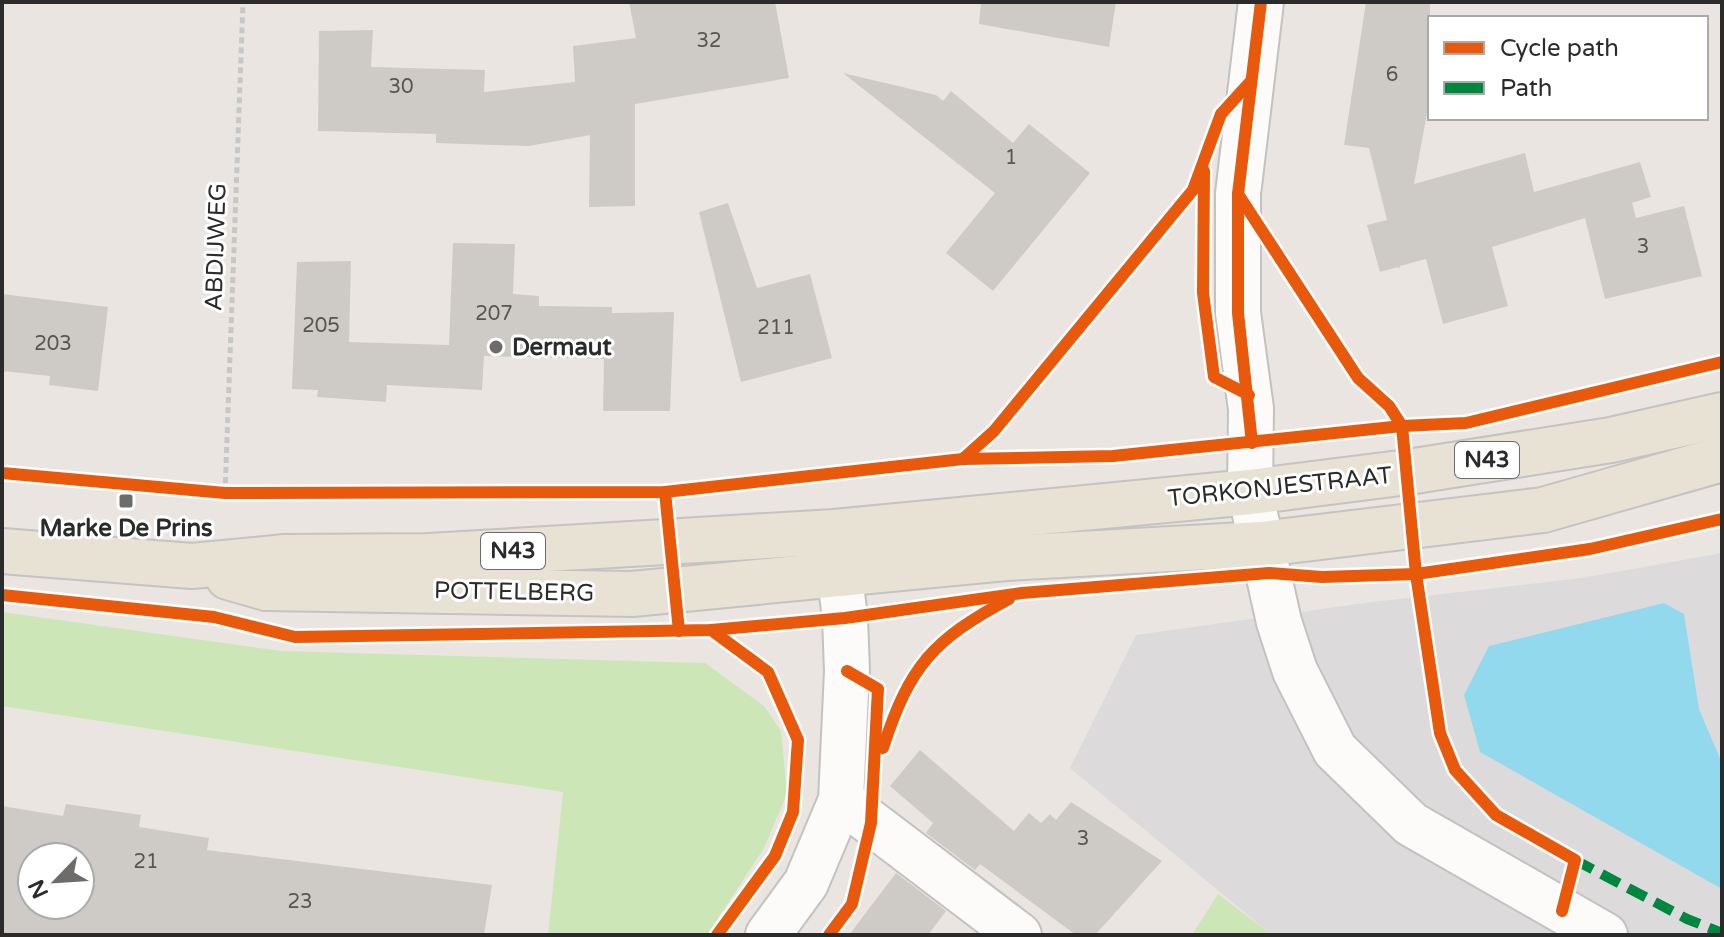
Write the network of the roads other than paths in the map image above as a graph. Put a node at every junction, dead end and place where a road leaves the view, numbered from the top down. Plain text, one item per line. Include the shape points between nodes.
1 (1261, 2) edge
2 (1722, 415) edge
3 (1722, 459) edge
4 (1250, 492) junction
5 (834, 532) junction
6 (1262, 544) junction
7 (2, 551) edge
8 (192, 566) junction
9 (840, 575) junction
10 (841, 800) junction
11 (768, 935) edge
12 (1019, 935) edge
13 (1605, 935) edge

1 - 4 street via 1238,194 1238,313 1252,443
2 - 4 main road, TORKONJESTRAAT / N43 via 1580,445
3 - 6 main road, TORKONJESTRAAT / N43 via 1543,510
4 - 5 main road, TORKONJESTRAAT / N43
4 - 6 street
5 - 8 main road, POTTELBERG / N43 via 429,556 285,557
5 - 9 street
6 - 9 main road, TORKONJESTRAAT / N43 via 1006,558
6 - 13 street via 1295,671 1335,750 1411,824
7 - 8 main road, POTTELBERG / N43
8 - 9 main road, POTTELBERG / N43 via 266,588 616,594
9 - 10 street via 847,671
10 - 11 street via 806,883
10 - 12 street

